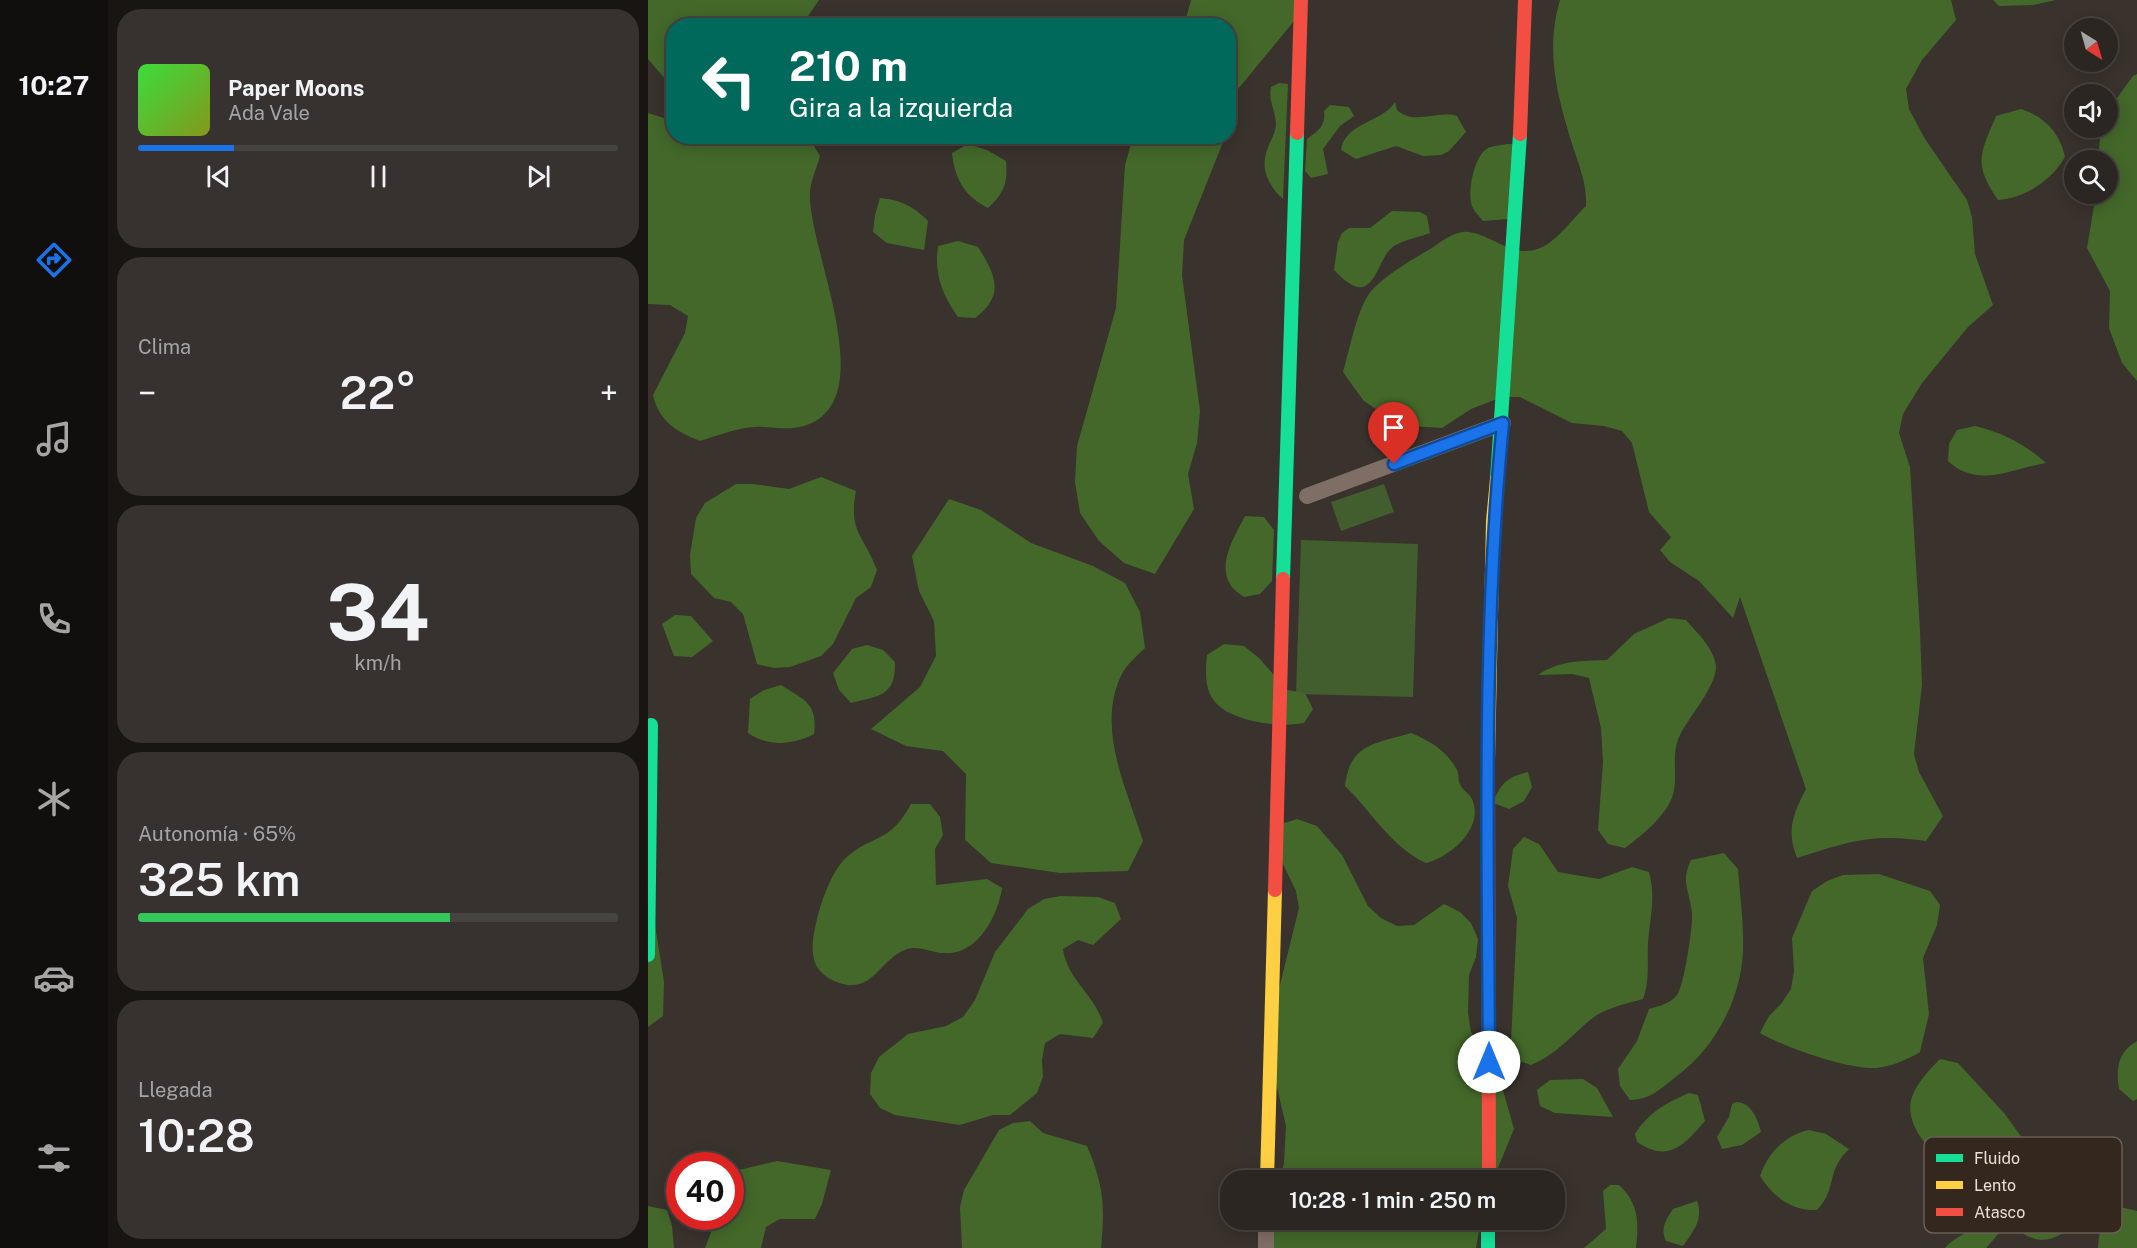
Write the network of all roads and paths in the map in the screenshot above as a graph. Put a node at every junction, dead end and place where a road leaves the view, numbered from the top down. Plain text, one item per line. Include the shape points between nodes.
1 (1301, 0) edge
2 (1525, 0) edge
3 (1503, 423) junction
4 (1307, 496) dead end
5 (651, 725) dead end
6 (648, 955) edge
7 (1267, 1170) edge
8 (1489, 1170) edge
9 (1266, 1230) edge
10 (1488, 1230) edge
11 (1266, 1248) edge
12 (1488, 1248) edge

1 - 7 street
2 - 3 street
3 - 4 street
3 - 8 street via 1493,521 1488,687
5 - 6 street
9 - 11 street
10 - 12 street

